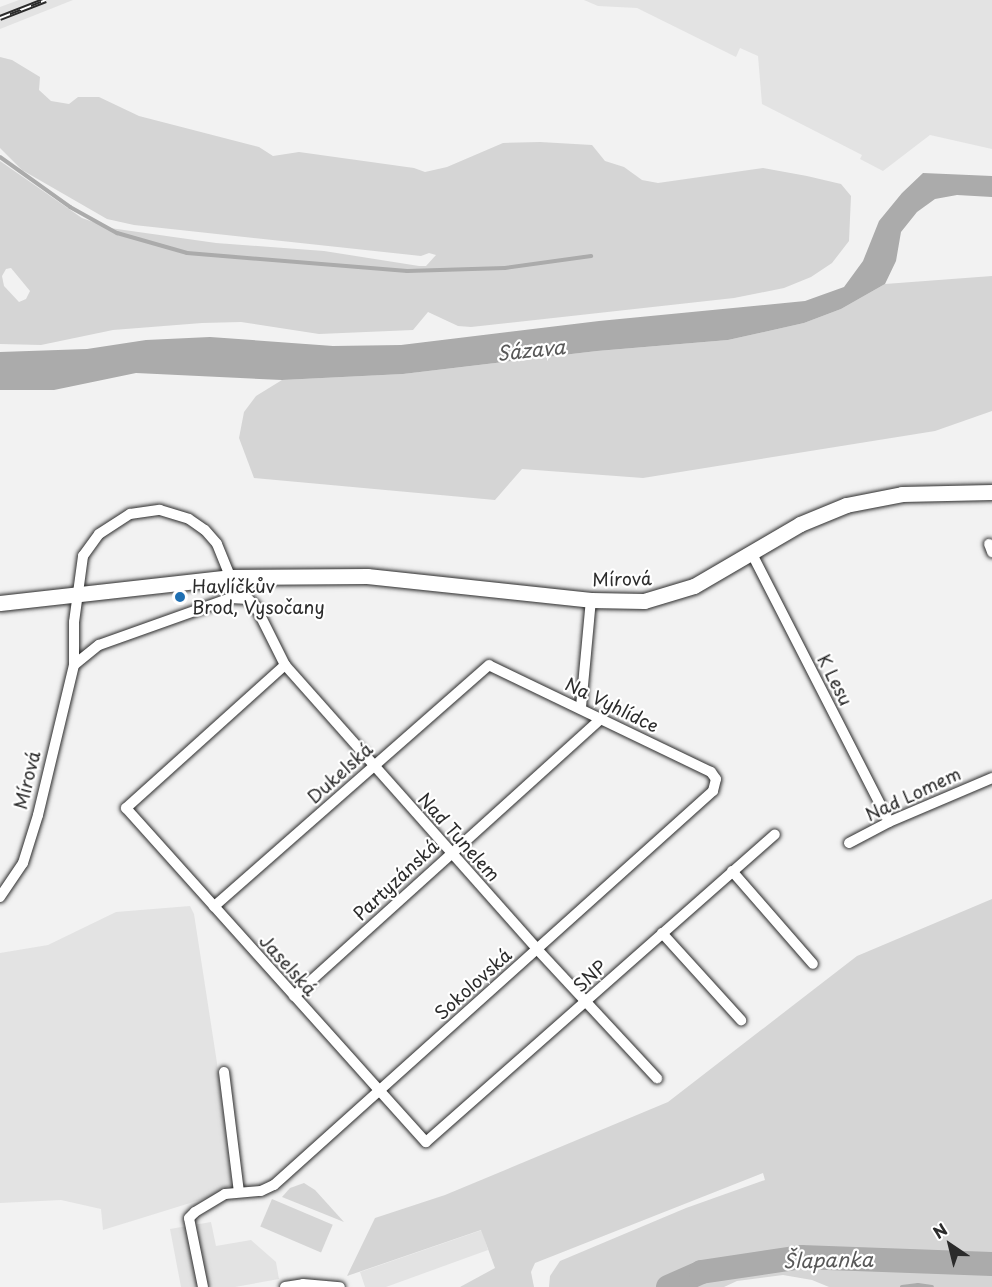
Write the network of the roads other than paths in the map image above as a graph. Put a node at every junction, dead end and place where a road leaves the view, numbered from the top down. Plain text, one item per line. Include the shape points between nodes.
1 (992, 492) edge
2 (751, 552) junction
3 (230, 578) junction
4 (77, 594) junction
5 (591, 600) junction
6 (0, 603) edge
7 (74, 665) junction
8 (285, 665) junction
9 (489, 665) joint
10 (581, 707) junction
11 (602, 718) junction
12 (373, 765) junction
13 (992, 778) edge
14 (717, 780) joint
15 (889, 822) junction
16 (775, 834) dead end
17 (849, 843) dead end
18 (450, 852) junction
19 (732, 871) junction
20 (0, 897) edge
21 (214, 907) junction
22 (662, 933) junction
23 (536, 948) junction
24 (813, 964) dead end
25 (294, 996) junction
26 (587, 1002) junction
27 (741, 1020) dead end
28 (225, 1072) dead end
29 (657, 1078) dead end
30 (379, 1091) junction
31 (426, 1142) joint
32 (238, 1192) junction
33 (202, 1287) edge
34 (285, 1287) edge
35 (340, 1287) edge

1 - 2 street, Mírová via 902,494 861,501 812,518
2 - 5 street, Mírová via 705,580 668,596 633,602
2 - 15 street, K Lesu
3 - 4 street, Mírová
3 - 4 street, Mírová via 218,544 205,530 189,519 160,510 130,514 99,534 83,556
3 - 5 street, Mírová via 366,576
4 - 6 street, Mírová
4 - 7 street, Mírová
5 - 10 street
7 - 8 street, Nad Tunelem via 99,645 231,598 248,599 255,605
7 - 20 street, Mírová via 29,850
8 - 12 street, Nad Tunelem
8 - 21 street, Jaselská via 126,808
9 - 10 street, Na Vyhlídce
9 - 12 street, Dukelská
10 - 11 street, Na Vyhlídce
11 - 14 street, Na Vyhlídce via 710,771
11 - 18 street, Partyzánská
12 - 18 street, Nad Tunelem
12 - 21 street, Dukelská
13 - 15 street, Nad Lomem
14 - 23 street, Sokolovská via 714,789
15 - 17 street, Nad Lomem
16 - 19 street, SNP
18 - 23 street, Nad Tunelem
18 - 25 street, Partyzánská
19 - 22 street, SNP
19 - 24 street
21 - 25 street, Jaselská
22 - 26 street, SNP
22 - 27 street
23 - 26 street, Nad Tunelem
23 - 30 street, Sokolovská
25 - 30 street, Jaselská
26 - 29 street, Nad Tunelem
26 - 31 street, SNP
28 - 32 street
30 - 31 street, Jaselská
30 - 32 street, Sokolovská via 274,1185 261,1191
32 - 33 street, Sokolovská via 225,1194 189,1218
34 - 35 street

